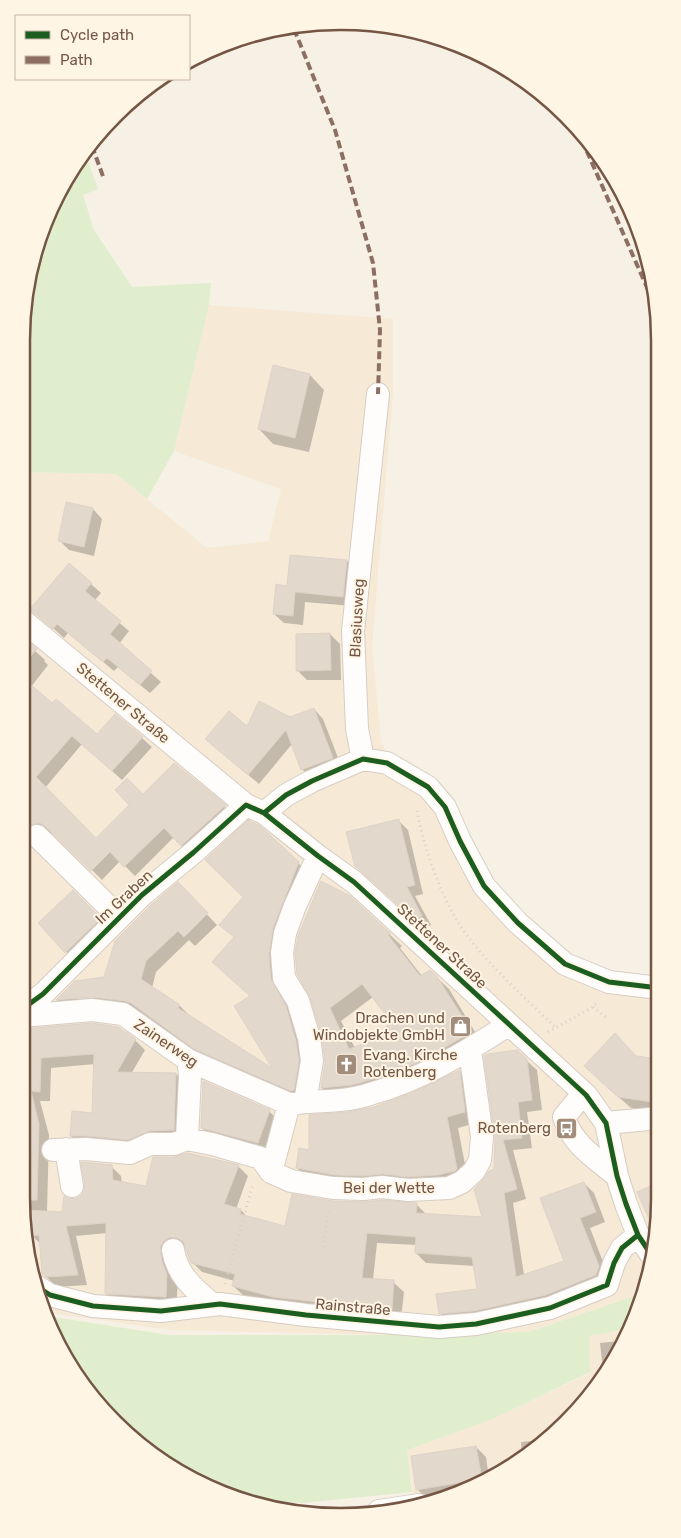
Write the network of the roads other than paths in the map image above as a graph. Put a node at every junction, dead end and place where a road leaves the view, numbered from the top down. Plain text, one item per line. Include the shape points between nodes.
1 (378, 394) dead end
2 (30, 626) edge
3 (363, 759) junction
4 (255, 809) junction
5 (37, 836) dead end
6 (318, 856) junction
7 (119, 917) junction
8 (651, 987) edge
9 (30, 1003) edge
10 (30, 1015) edge
11 (508, 1025) junction
12 (470, 1050) junction
13 (188, 1060) junction
14 (586, 1095) junction
15 (297, 1103) junction
16 (651, 1119) edge
17 (606, 1123) junction
18 (187, 1139) junction
19 (266, 1165) junction
20 (617, 1176) junction
21 (72, 1186) dead end
22 (638, 1234) junction
23 (646, 1248) edge
24 (173, 1250) dead end
25 (44, 1291) edge
26 (216, 1304) junction

1 - 3 street, Blasiusweg via 353,631 357,729
2 - 4 street, Stettener Straße
3 - 4 street
3 - 8 street via 387,763 428,788 445,806 484,886 518,923 565,964 610,982
4 - 6 street, Stettener Straße
4 - 7 street, Im Graben via 194,852
5 - 7 street
6 - 11 street, Stettener Straße via 354,882
6 - 15 street via 285,933 282,953 284,978 298,1001 312,1061
7 - 9 street, Im Graben
10 - 13 street, Zainerweg via 92,1010 123,1014
11 - 12 street
11 - 14 street, Stettener Straße
12 - 15 street via 407,1081 369,1095
12 - 19 street, Bei der Wette via 482,1136 480,1160 462,1182 449,1188 408,1190 333,1188 291,1181
13 - 15 street, Zainerweg
13 - 18 street
14 - 17 street, Stettener Straße
14 - 20 street via 564,1117 567,1128 580,1145
15 - 19 street
16 - 17 street
17 - 20 street
18 - 19 street, Bei der Wette via 212,1144
18 - 21 street, Bei der Wette via 174,1144 150,1144 130,1153 51,1152
20 - 22 street
22 - 23 street
22 - 26 street, Rainstraße via 622,1248 607,1285 550,1308 476,1324 439,1327 306,1316
24 - 26 street via 175,1264 186,1279
25 - 26 street, Rainstraße via 93,1306 161,1310

